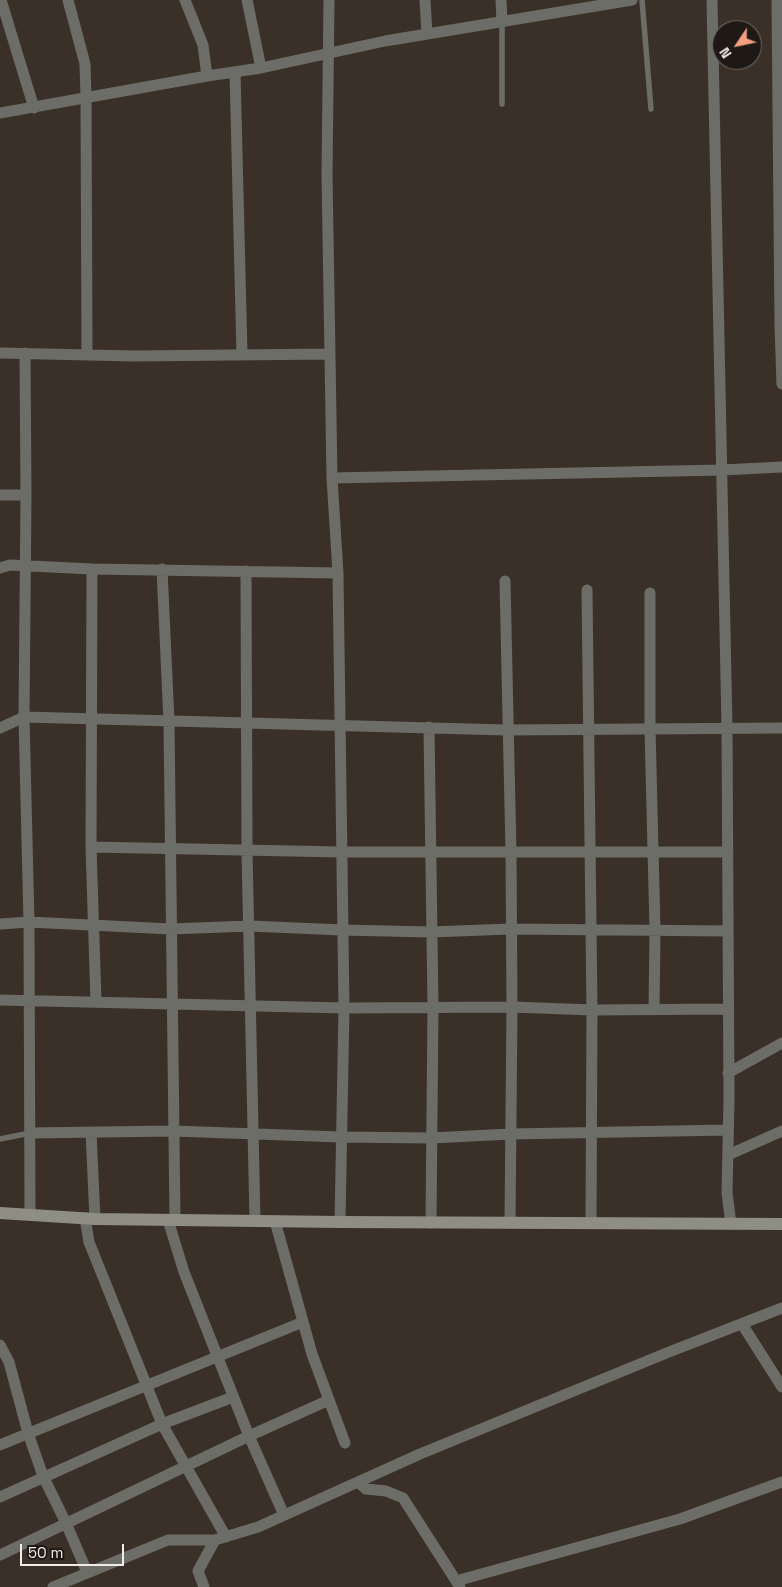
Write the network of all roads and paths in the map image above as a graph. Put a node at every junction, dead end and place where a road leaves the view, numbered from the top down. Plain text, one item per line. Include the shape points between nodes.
1 (1, 0) edge
2 (68, 0) edge
3 (185, 0) edge
4 (247, 0) edge
5 (330, 0) edge
6 (425, 0) edge
7 (501, 0) edge
8 (632, 0) edge
9 (642, 0) edge
10 (712, 0) edge
11 (777, 0) edge
12 (502, 22) junction
13 (427, 34) junction
14 (329, 53) junction
15 (261, 68) junction
16 (235, 72) junction
17 (207, 76) junction
18 (86, 97) junction
19 (502, 104) dead end
20 (34, 108) junction
21 (651, 109) dead end
22 (0, 113) edge
23 (0, 353) edge
24 (25, 353) junction
25 (87, 354) junction
26 (330, 354) junction
27 (242, 355) junction
28 (782, 384) edge
29 (782, 467) edge
30 (722, 470) junction
31 (332, 478) junction
32 (0, 495) edge
33 (26, 495) junction
34 (26, 565) junction
35 (0, 568) edge
36 (92, 569) junction
37 (162, 569) junction
38 (246, 571) junction
39 (338, 573) junction
40 (505, 581) dead end
41 (587, 590) dead end
42 (650, 593) dead end
43 (24, 718) junction
44 (90, 720) junction
45 (168, 722) junction
46 (246, 723) junction
47 (340, 724) junction
48 (429, 727) junction
49 (727, 727) junction
50 (0, 728) edge
51 (650, 728) junction
52 (782, 728) edge
53 (588, 729) junction
54 (507, 730) junction
55 (91, 847) junction
56 (170, 848) junction
57 (247, 851) junction
58 (341, 852) junction
59 (430, 852) junction
60 (511, 852) junction
61 (728, 852) junction
62 (589, 853) junction
63 (654, 853) junction
64 (29, 922) junction
65 (0, 924) edge
66 (94, 925) junction
67 (250, 926) junction
68 (171, 929) junction
69 (510, 929) junction
70 (342, 930) junction
71 (590, 930) junction
72 (655, 930) junction
73 (728, 931) junction
74 (431, 932) junction
75 (0, 1000) edge
76 (30, 1000) junction
77 (96, 1002) junction
78 (172, 1004) junction
79 (251, 1006) junction
80 (512, 1006) junction
81 (433, 1007) junction
82 (344, 1008) junction
83 (728, 1009) junction
84 (592, 1010) junction
85 (654, 1010) junction
86 (782, 1042) edge
87 (728, 1073) junction
88 (728, 1130) junction
89 (174, 1131) junction
90 (92, 1132) junction
91 (782, 1132) edge
92 (30, 1133) junction
93 (254, 1134) junction
94 (511, 1134) junction
95 (591, 1134) junction
96 (341, 1137) junction
97 (432, 1138) junction
98 (0, 1139) edge
99 (728, 1155) junction
100 (0, 1213) edge
101 (30, 1214) junction
102 (90, 1218) junction
103 (171, 1220) junction
104 (254, 1221) junction
105 (274, 1221) junction
106 (340, 1222) junction
107 (431, 1223) junction
108 (510, 1223) junction
109 (591, 1223) junction
110 (731, 1224) junction
111 (782, 1224) edge
112 (782, 1308) edge
113 (303, 1322) junction
114 (742, 1324) junction
115 (0, 1345) edge
116 (217, 1356) junction
117 (146, 1386) junction
118 (782, 1387) edge
119 (233, 1397) junction
120 (329, 1400) junction
121 (162, 1424) junction
122 (28, 1433) junction
123 (249, 1436) junction
124 (345, 1443) dead end
125 (0, 1445) edge
126 (187, 1466) junction
127 (43, 1476) junction
128 (358, 1482) junction
129 (782, 1482) edge
130 (0, 1496) edge
131 (284, 1515) junction
132 (66, 1523) junction
133 (220, 1538) junction
134 (0, 1555) edge
135 (87, 1572) junction
136 (458, 1584) edge
137 (53, 1587) edge
138 (204, 1587) edge

1 - 20 street
2 - 18 street via 85,64
3 - 17 street via 203,45
4 - 15 street
5 - 14 street
6 - 13 street
7 - 12 street
8 - 12 street
9 - 21 lane
10 - 30 street
11 - 28 street
12 - 13 street
12 - 19 lane
13 - 14 street
14 - 15 street
14 - 26 street
15 - 16 street
16 - 17 street
16 - 27 street
17 - 18 street
18 - 20 street
18 - 25 street
20 - 22 street
23 - 24 street
24 - 25 street
24 - 33 street
25 - 27 street
26 - 27 street
26 - 31 street
29 - 30 street
30 - 31 street
30 - 49 street
31 - 39 street
32 - 33 street
33 - 34 street
34 - 35 street
34 - 36 street
34 - 43 street
36 - 37 street
36 - 44 street
37 - 38 street
37 - 45 street
38 - 39 street
38 - 46 street
39 - 47 street
40 - 54 street
41 - 53 street
42 - 51 street
43 - 44 street
43 - 50 street
43 - 64 street
44 - 45 street
44 - 55 street
45 - 46 street
45 - 56 street
46 - 47 street
46 - 57 street
47 - 48 street
47 - 58 street
48 - 54 street
48 - 59 street
49 - 51 street
49 - 52 street
49 - 61 street
51 - 53 street
51 - 63 street
53 - 54 street
53 - 62 street
54 - 60 street
55 - 56 street
55 - 66 street
56 - 57 street
56 - 68 street
57 - 58 street
57 - 67 street
58 - 59 street
58 - 70 street
59 - 60 street
59 - 74 street
60 - 62 street
60 - 69 street
61 - 63 street
61 - 73 street
62 - 63 street
62 - 71 street
63 - 72 street
64 - 65 street
64 - 66 street
64 - 76 street
66 - 68 street
66 - 77 street
67 - 68 street
67 - 70 street
67 - 79 street
68 - 78 street
69 - 71 street
69 - 74 street
69 - 80 street
70 - 74 street
70 - 82 street
71 - 72 street
71 - 84 street
72 - 73 street
72 - 85 street
73 - 83 street
74 - 81 street
75 - 76 street
76 - 77 street
76 - 92 street
77 - 78 street
78 - 79 street
78 - 89 street
79 - 82 street
79 - 93 street
80 - 81 street
80 - 84 street
80 - 94 street
81 - 82 street
81 - 97 street
82 - 96 street
83 - 85 street
83 - 87 street
84 - 85 street
84 - 95 street
86 - 87 street
87 - 88 street
88 - 95 street
88 - 99 street
89 - 90 street
89 - 93 street
89 - 103 street
90 - 92 street
90 - 102 street
91 - 99 street
92 - 98 lane
92 - 101 street
93 - 96 street
93 - 104 street
94 - 95 street
94 - 97 street
94 - 108 street
95 - 109 street
96 - 97 street
96 - 106 street
97 - 107 street
99 - 110 street via 727,1193
100 - 101 street
101 - 102 street
102 - 103 street
102 - 117 street via 89,1242
103 - 104 street
103 - 116 street via 184,1272
104 - 105 street
105 - 106 street
105 - 113 street
106 - 107 street
107 - 108 street
108 - 109 street
109 - 110 street
110 - 111 street
112 - 114 street
113 - 116 street
113 - 120 street
114 - 118 street
114 - 128 street
115 - 122 street via 9,1362
116 - 117 street
116 - 119 street
117 - 121 street
117 - 122 street
119 - 121 street
119 - 123 street
120 - 123 street
120 - 124 street
121 - 126 street
121 - 127 street
122 - 125 street
122 - 127 street
123 - 126 street
123 - 131 street
126 - 132 street
126 - 133 street
127 - 130 street
127 - 132 street
128 - 131 street
128 - 136 street via 366,1489 386,1491 403,1498
129 - 136 street via 680,1519
131 - 133 street
132 - 134 street
132 - 135 street
133 - 135 street via 168,1540
133 - 138 street via 198,1571
135 - 137 street

